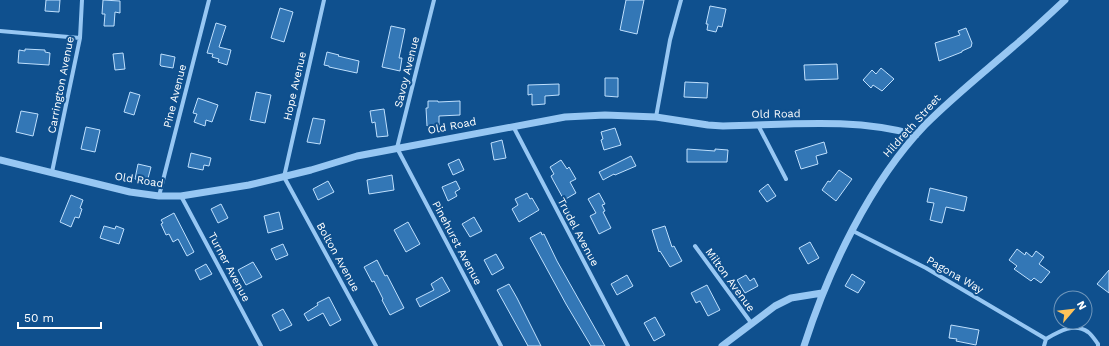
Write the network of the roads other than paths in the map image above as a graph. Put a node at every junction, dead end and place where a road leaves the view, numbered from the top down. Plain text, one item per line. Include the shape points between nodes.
1 (82, 0) edge
2 (209, 0) edge
3 (324, 0) edge
4 (434, 0) edge
5 (681, 0) edge
6 (1065, 0) edge
7 (0, 31) edge
8 (80, 38) junction
9 (656, 117) junction
10 (758, 125) junction
11 (512, 126) junction
12 (916, 136) junction
13 (398, 148) junction
14 (0, 160) edge
15 (52, 172) junction
16 (284, 177) junction
17 (786, 179) dead end
18 (159, 196) junction
19 (181, 196) junction
20 (852, 231) junction
21 (694, 246) dead end
22 (822, 293) junction
23 (752, 324) junction
24 (1046, 339) junction
25 (261, 346) edge
26 (376, 346) edge
27 (501, 346) edge
28 (628, 346) edge
29 (722, 346) edge
30 (804, 346) edge
31 (1044, 346) edge
32 (1098, 346) edge

1 - 8 street, Carrington Avenue
2 - 18 street, Pine Avenue
3 - 16 street, Hope Avenue
4 - 13 street, Savoy Avenue
5 - 9 street via 670,40
6 - 12 street, Hildreth Street via 955,95
7 - 8 street
8 - 15 street, Carrington Avenue
9 - 10 street, Old Road via 708,125
9 - 11 street, Old Road via 566,116
10 - 12 street, Old Road via 862,125
10 - 17 street
11 - 13 street, Old Road
11 - 28 street, Trudel Avenue
12 - 20 street, Hildreth Street via 891,166
13 - 16 street, Old Road via 358,156
13 - 27 street, Pinehurst Avenue
14 - 15 street, Old Road
15 - 18 street, Old Road via 130,192
16 - 19 street, Old Road
16 - 26 street, Bolton Avenue
18 - 19 street, Old Road
19 - 25 street, Turner Avenue
20 - 22 street, Hildreth Street
20 - 24 street, Pagona Way via 926,268
21 - 23 street, Milton Avenue
22 - 23 street via 791,298 775,306
22 - 30 street, Hildreth Street
23 - 29 street
24 - 31 street
24 - 32 street via 1066,328 1078,329 1092,336

